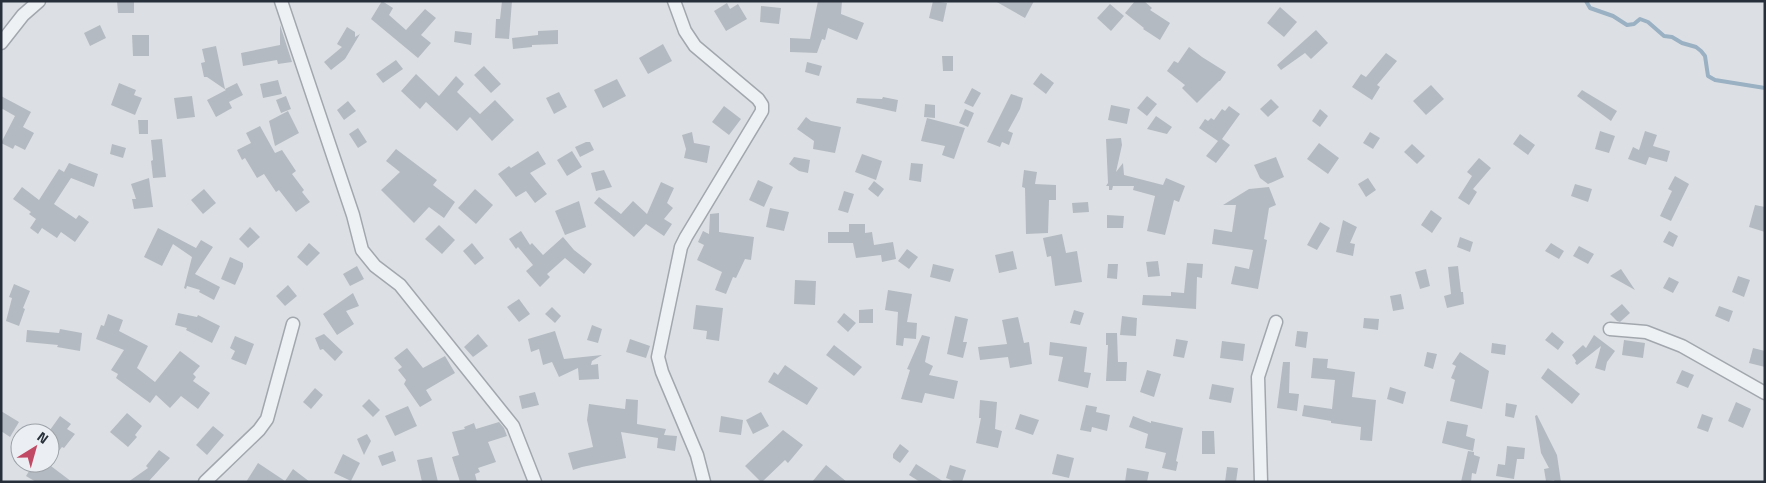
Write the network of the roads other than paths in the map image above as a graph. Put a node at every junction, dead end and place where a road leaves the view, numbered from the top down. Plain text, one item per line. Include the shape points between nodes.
1 (39, 1) edge
2 (281, 1) edge
3 (674, 1) edge
4 (1, 43) edge
5 (1276, 322) dead end
6 (293, 324) dead end
7 (1610, 329) dead end
8 (1765, 393) edge
9 (205, 482) edge
10 (535, 482) edge
11 (704, 482) edge
12 (1261, 482) edge

1 - 4 street
2 - 10 street via 362,250 375,266 400,285 513,426
3 - 11 street via 685,31 695,46 762,105 762,111 681,247 658,357 697,455
5 - 12 street via 1258,377
6 - 9 street via 267,419
7 - 8 street via 1646,332 1682,346

